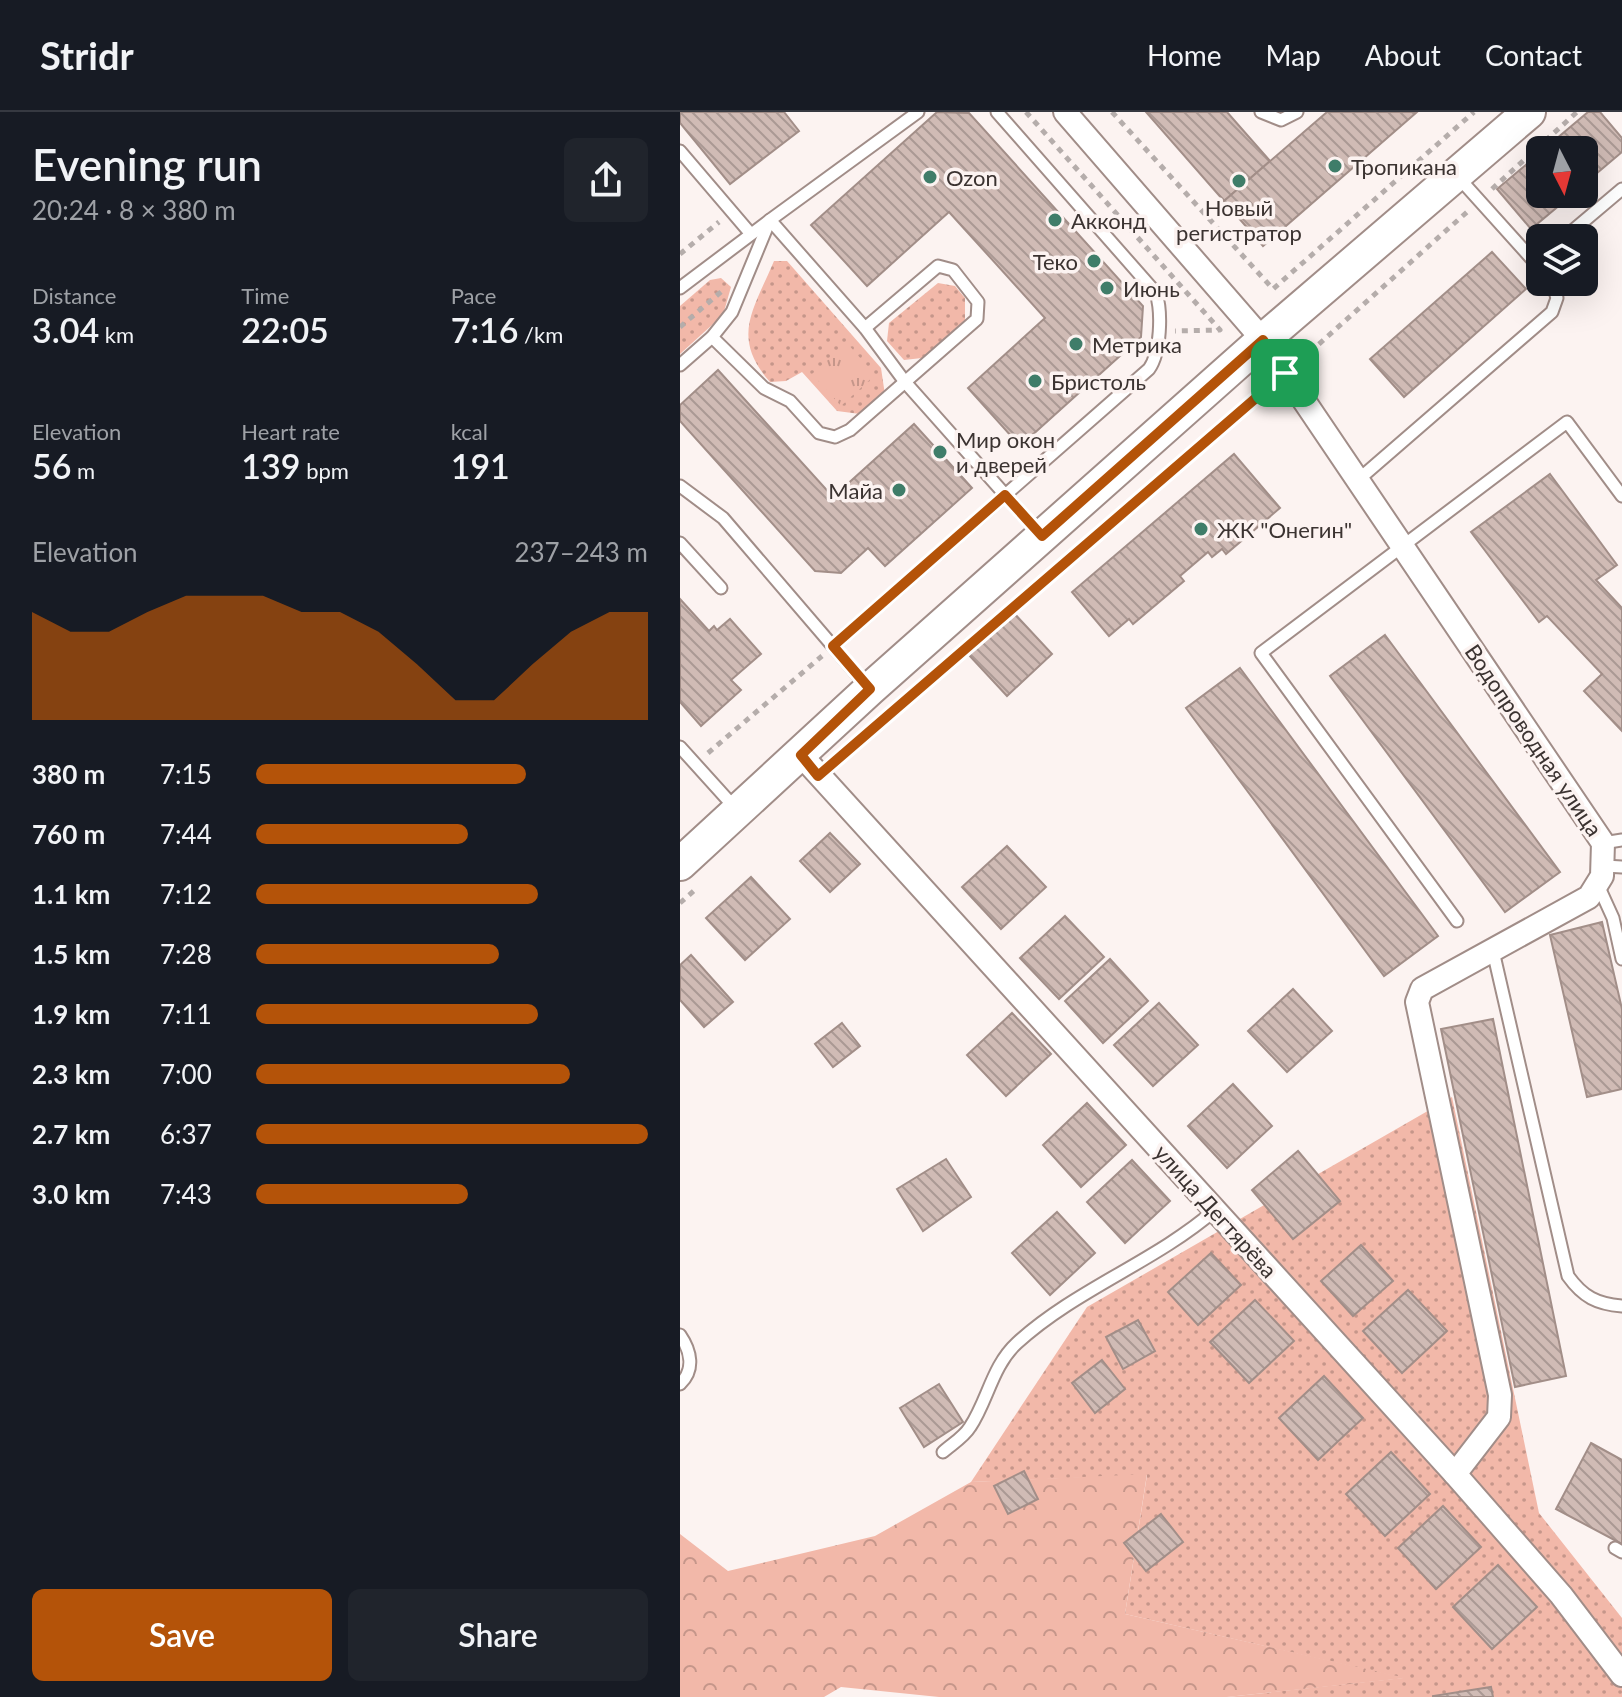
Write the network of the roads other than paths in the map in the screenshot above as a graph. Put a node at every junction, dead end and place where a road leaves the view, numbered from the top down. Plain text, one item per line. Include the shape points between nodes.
1 (918, 112) edge
2 (997, 112) edge
3 (1065, 112) edge
4 (1261, 112) edge
5 (1297, 112) edge
6 (1529, 112) edge
7 (680, 151) edge
8 (1456, 174) junction
9 (1622, 189) edge
10 (770, 220) junction
11 (1581, 224) edge
12 (750, 233) junction
13 (1526, 251) edge
14 (680, 288) edge
15 (1556, 296) edge
16 (865, 328) junction
17 (712, 337) junction
18 (1263, 340) junction
19 (680, 365) edge
20 (905, 382) junction
21 (1358, 480) junction
22 (680, 486) edge
23 (1005, 495) junction
24 (1622, 496) edge
25 (1042, 536) junction
26 (680, 543) edge
27 (1404, 547) junction
28 (721, 588) dead end
29 (833, 646) junction
30 (870, 689) junction
31 (680, 747) edge
32 (801, 755) junction
33 (738, 812) junction
34 (1612, 842) edge
35 (692, 873) edge
36 (1608, 873) edge
37 (1457, 921) dead end
38 (1493, 951) junction
39 (1622, 959) edge
40 (1215, 1210) junction
41 (1622, 1306) edge
42 (680, 1335) edge
43 (680, 1384) edge
44 (943, 1452) dead end
45 (1455, 1474) junction
46 (1622, 1675) edge

1 - 10 lane
2 - 23 lane via 1152,288 1159,308 1157,350 1149,369
3 - 18 street, Водопроводная улица
4 - 5 lane via 1281,120
6 - 8 street
7 - 12 lane
8 - 13 lane
8 - 18 street
9 - 11 lane
10 - 12 lane
10 - 16 lane
10 - 17 lane via 737,304
12 - 14 lane
15 - 21 lane via 1552,312
16 - 20 lane
16 - 20 lane via 938,266 953,270 975,295 977,319
17 - 19 lane
17 - 20 lane via 759,383 786,398 828,436 850,430
18 - 21 street, Водопроводная улица
18 - 25 street
20 - 23 lane
21 - 27 street, Водопроводная улица
22 - 29 lane via 723,518
23 - 25 lane
23 - 29 lane
24 - 27 lane via 1567,422
25 - 30 street
26 - 28 lane
27 - 34 street, Водопроводная улица
27 - 37 lane via 1261,653
29 - 30 lane
30 - 32 street
31 - 33 lane
32 - 33 street
32 - 40 street, улица Дегтярёва
33 - 35 street
34 - 36 street, Водопроводная улица
36 - 38 street via 1575,907
36 - 39 lane
38 - 41 lane via 1568,1276 1581,1294 1604,1305
38 - 45 street via 1422,989 1417,1002 1500,1395 1499,1417
40 - 44 lane via 1016,1344 995,1372 968,1431
40 - 45 street, улица Дегтярёва
42 - 43 lane via 691,1359
45 - 46 street, улица Дегтярёва via 1561,1595

